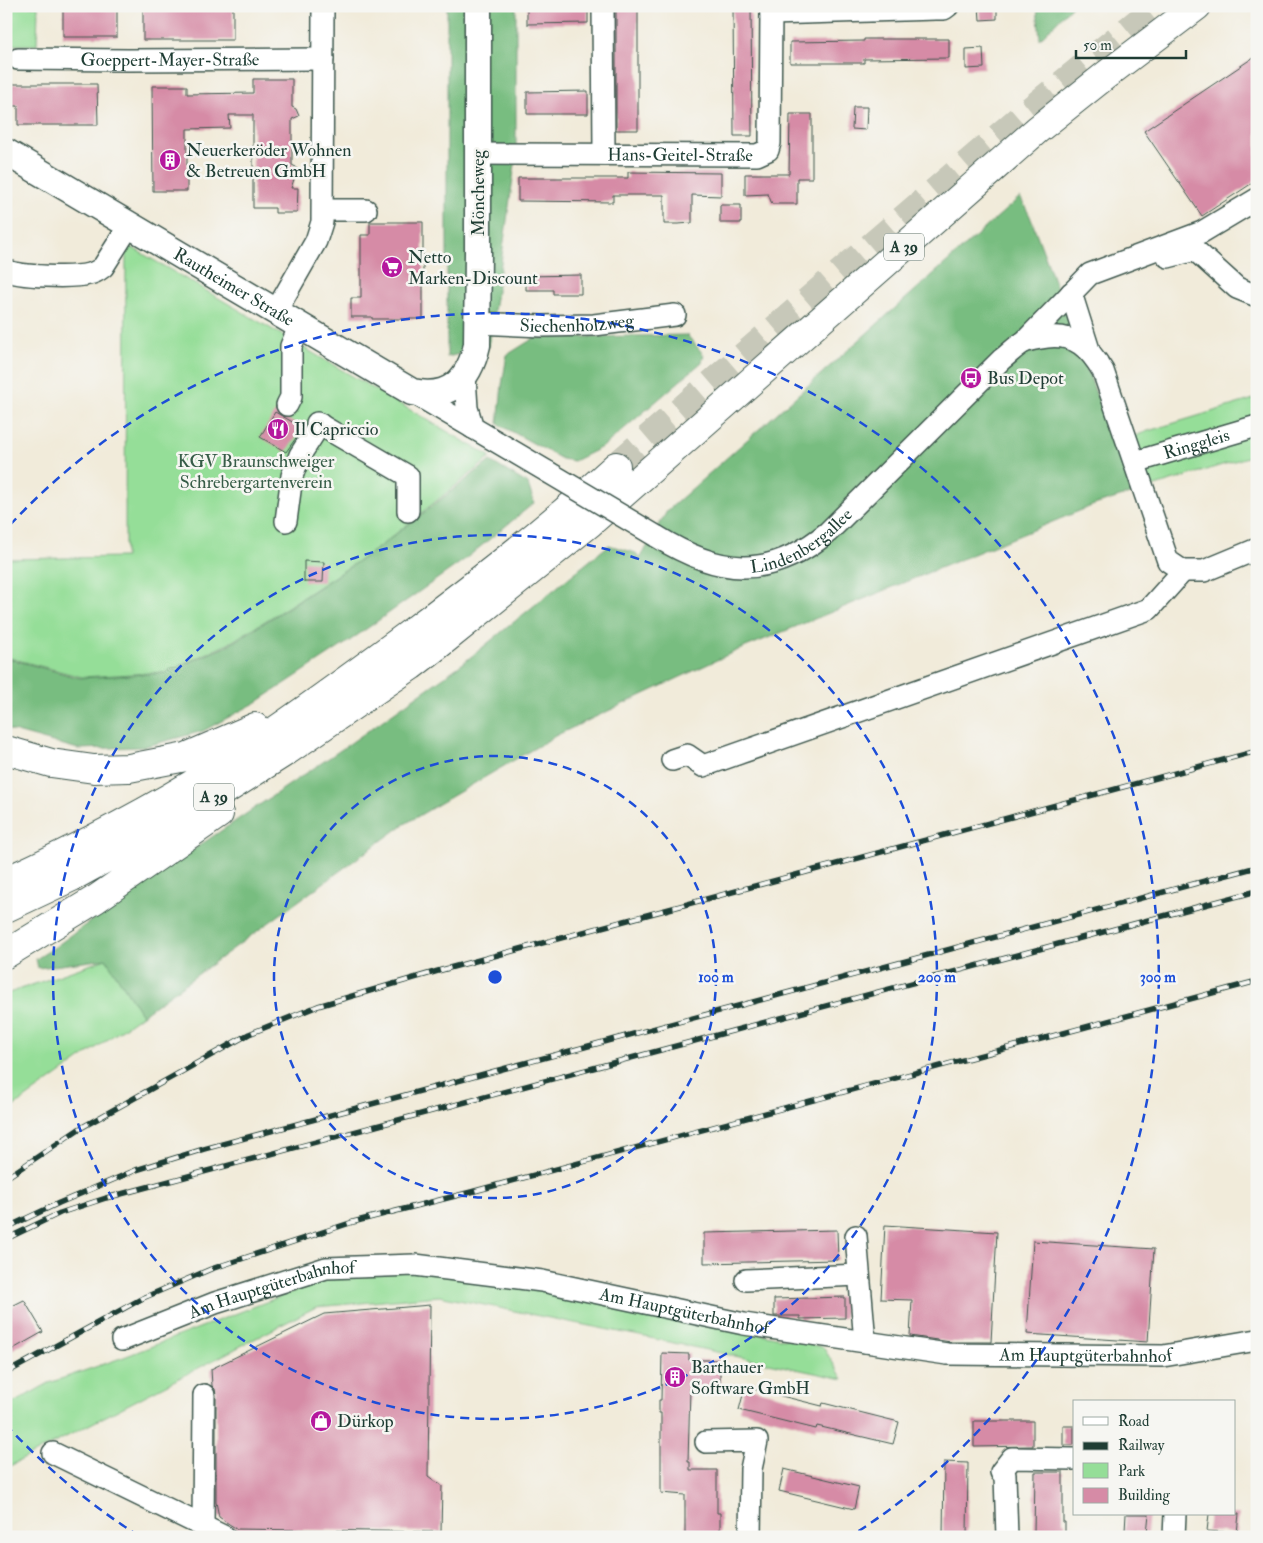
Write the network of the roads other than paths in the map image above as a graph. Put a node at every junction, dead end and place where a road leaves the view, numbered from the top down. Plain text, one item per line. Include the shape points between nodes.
1 (323, 6) edge
2 (478, 6) edge
3 (603, 6) edge
4 (948, 6) edge
5 (1197, 6) edge
6 (771, 10) edge
7 (18, 59) dead end
8 (323, 59) junction
9 (6, 153) edge
10 (478, 154) junction
11 (604, 154) junction
12 (1257, 199) edge
13 (323, 210) junction
14 (366, 210) dead end
15 (129, 226) junction
16 (1118, 264) junction
17 (6, 270) edge
18 (1071, 293) junction
19 (1257, 296) edge
20 (276, 311) junction
21 (675, 315) dead end
22 (477, 322) junction
23 (300, 325) junction
24 (1024, 342) junction
25 (1089, 350) junction
26 (464, 377) junction
27 (412, 392) junction
28 (286, 405) dead end
29 (1257, 426) edge
30 (473, 428) junction
31 (1135, 462) junction
32 (616, 466) tunnel mouth
33 (408, 511) dead end
34 (286, 521) dead end
35 (1257, 549) edge
36 (1183, 571) junction
37 (411, 666) junction
38 (325, 696) junction
39 (6, 750) edge
40 (672, 760) dead end
41 (6, 881) edge
42 (6, 908) edge
43 (6, 954) edge
44 (856, 1236) dead end
45 (859, 1275) junction
46 (746, 1280) dead end
47 (122, 1340) dead end
48 (1257, 1340) edge
49 (865, 1342) junction
50 (204, 1395) dead end
51 (706, 1442) dead end
52 (53, 1453) dead end
53 (1073, 1459) edge
54 (1175, 1516) edge
55 (203, 1526) junction
56 (225, 1537) edge
57 (750, 1537) edge
58 (1007, 1537) edge
59 (1174, 1537) edge

1 - 8 street
2 - 10 main road, Möncheweg
3 - 11 street
4 - 6 street via 936,9
5 - 37 highway, A 39 via 1038,130 590,523
6 - 11 street, Hans-Geitel-Straße via 768,150 757,155
7 - 8 street, Goeppert-Mayer-Straße
8 - 13 street
9 - 15 main road, Rautheimer Straße
10 - 11 street, Hans-Geitel-Straße
10 - 22 main road, Möncheweg
12 - 16 street via 1202,232
13 - 14 street
13 - 20 street via 316,241
15 - 17 street via 98,272 80,276 22,274
15 - 20 main road, Rautheimer Straße
16 - 18 street via 1090,274
16 - 19 street via 1195,250 1237,288
18 - 24 street
18 - 25 street, Lindenbergallee
20 - 23 main road, Rautheimer Straße
21 - 22 street, Siechenholzweg via 594,325
22 - 26 main road, Möncheweg via 474,356
23 - 27 main road, Rautheimer Straße
23 - 28 street via 291,346 291,397
24 - 25 street, Lindenbergallee via 1053,336 1081,343
24 - 30 street, Lindenbergallee, bridge via 1002,359 828,532 800,553 770,564 720,565 685,552
25 - 31 street, Lindenbergallee via 1103,371
26 - 27 main road, Rautheimer Straße via 440,393 422,395
26 - 30 street via 466,408
27 - 30 street, Lindenbergallee
29 - 31 street, Ringgleis
31 - 36 street, Lindenbergallee via 1168,561
32 - 38 highway, A 39 via 484,579
33 - 34 street via 408,476 318,423 292,476
35 - 36 street via 1204,572
36 - 40 street via 1149,609 703,766 687,755
37 - 42 highway, A 39 via 191,812
37 - 43 highway via 375,706 96,899
38 - 39 highway via 186,757 145,766 94,769 51,763
38 - 41 highway, A 39 via 240,754 154,805 65,854
44 - 45 street
45 - 46 street
45 - 49 street
47 - 49 street, Am Hauptgüterbahnhof via 215,1303 326,1268 415,1265 542,1281 744,1324
48 - 49 street, Am Hauptgüterbahnhof via 1163,1356 947,1354
50 - 55 street
51 - 57 street via 757,1441 751,1469
52 - 55 street
53 - 58 street via 1012,1458 1001,1472 1005,1475
54 - 59 street
55 - 56 street

